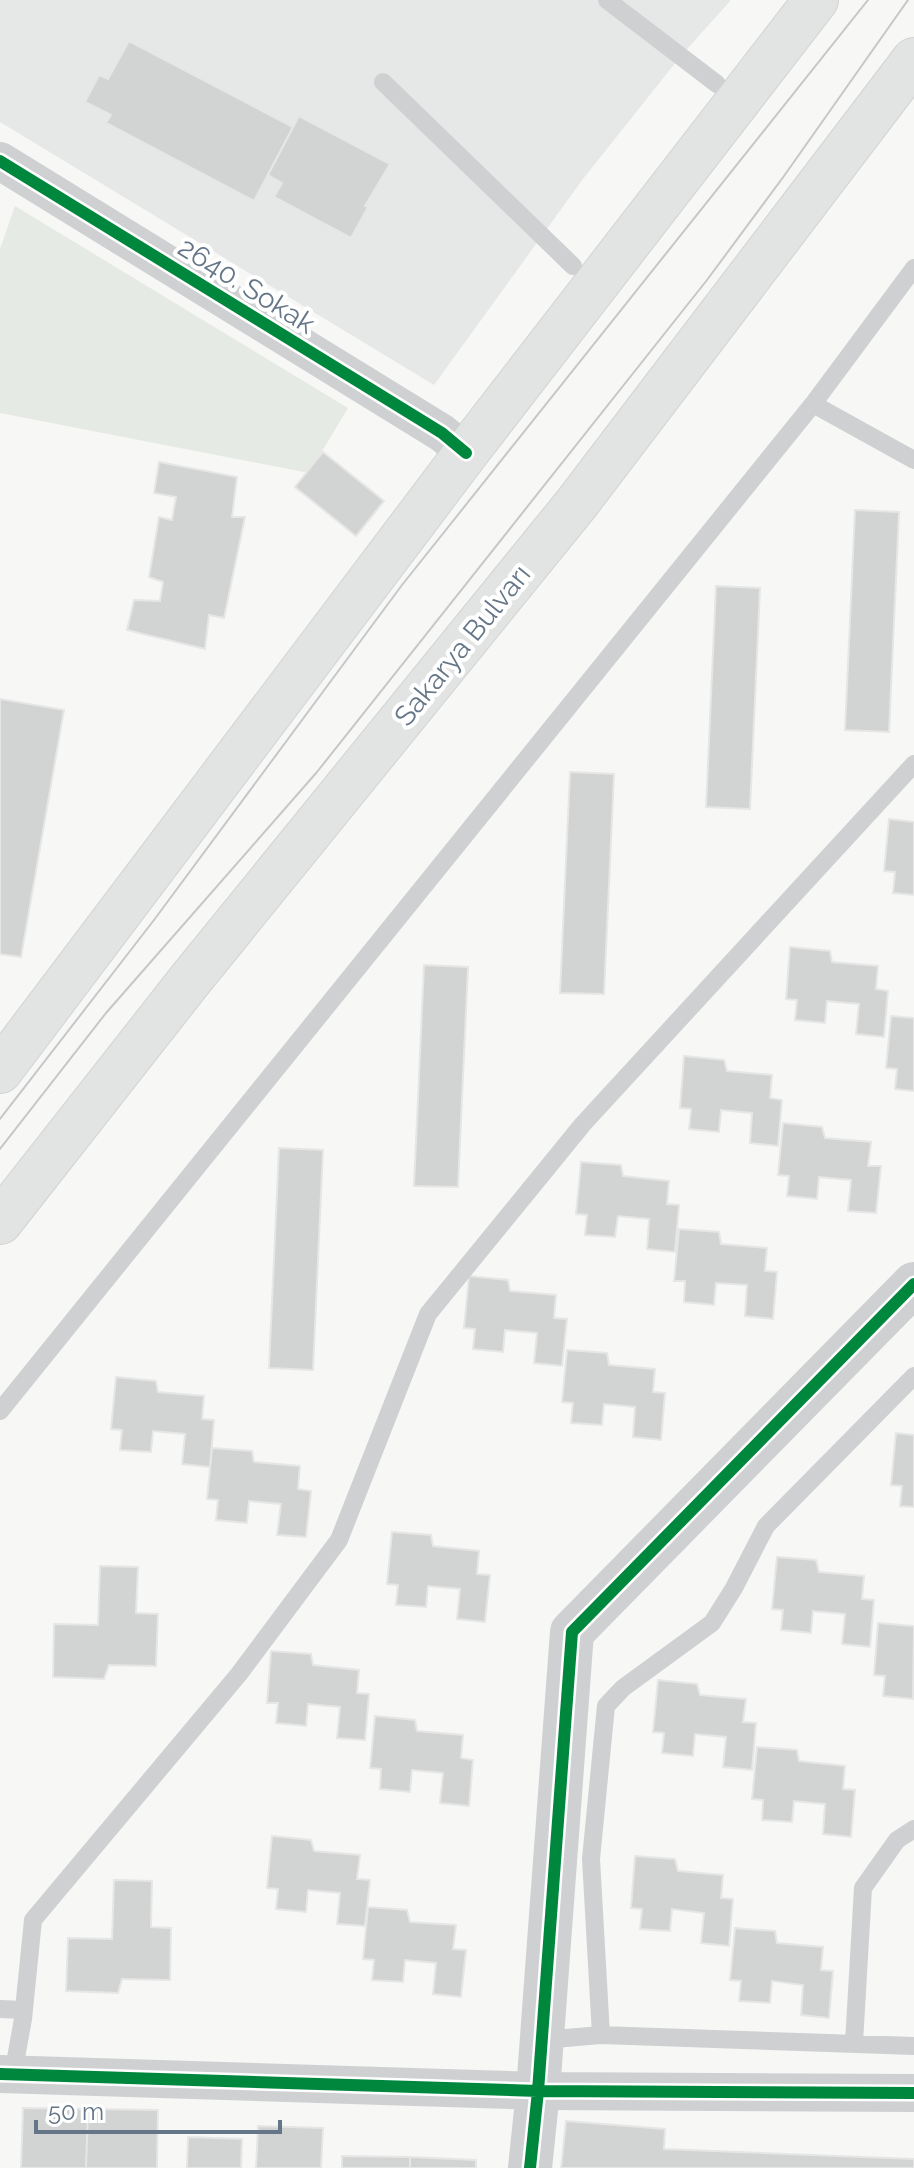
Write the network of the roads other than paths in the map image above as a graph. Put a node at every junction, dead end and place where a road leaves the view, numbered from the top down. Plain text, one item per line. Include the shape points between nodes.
1 (607, 0) edge
2 (816, 0) edge
3 (913, 63) edge
4 (383, 82) dead end
5 (717, 84) dead end
6 (0, 161) edge
7 (573, 266) dead end
8 (914, 268) edge
9 (813, 404) junction
10 (466, 453) junction
11 (914, 460) edge
12 (914, 764) edge
13 (4, 1058) edge
14 (0, 1222) edge
15 (914, 1284) edge
16 (914, 1376) edge
17 (0, 1411) edge
18 (914, 1829) edge
19 (0, 2009) edge
20 (23, 2010) junction
21 (601, 2035) junction
22 (542, 2040) junction
23 (854, 2043) junction
24 (914, 2046) edge
25 (6, 2074) edge
26 (538, 2091) junction
27 (914, 2093) edge
28 (530, 2168) edge

1 - 5 lane
2 - 10 main road
3 - 14 main road, Sakarya Bulvarı via 577,503
4 - 7 lane
6 - 10 street, 2640. Sokak via 442,433
8 - 9 lane
9 - 11 lane
9 - 17 lane
10 - 13 main road
12 - 20 lane via 583,1124 428,1314 339,1540 239,1674 33,1920
15 - 22 street via 572,1632
16 - 21 lane via 766,1526 712,1623 606,1706 591,1859
18 - 23 lane via 897,1840 863,1888
19 - 20 lane
20 - 25 lane
21 - 22 lane
21 - 23 lane
22 - 26 street
23 - 24 lane
25 - 26 street
26 - 27 street
26 - 28 street

